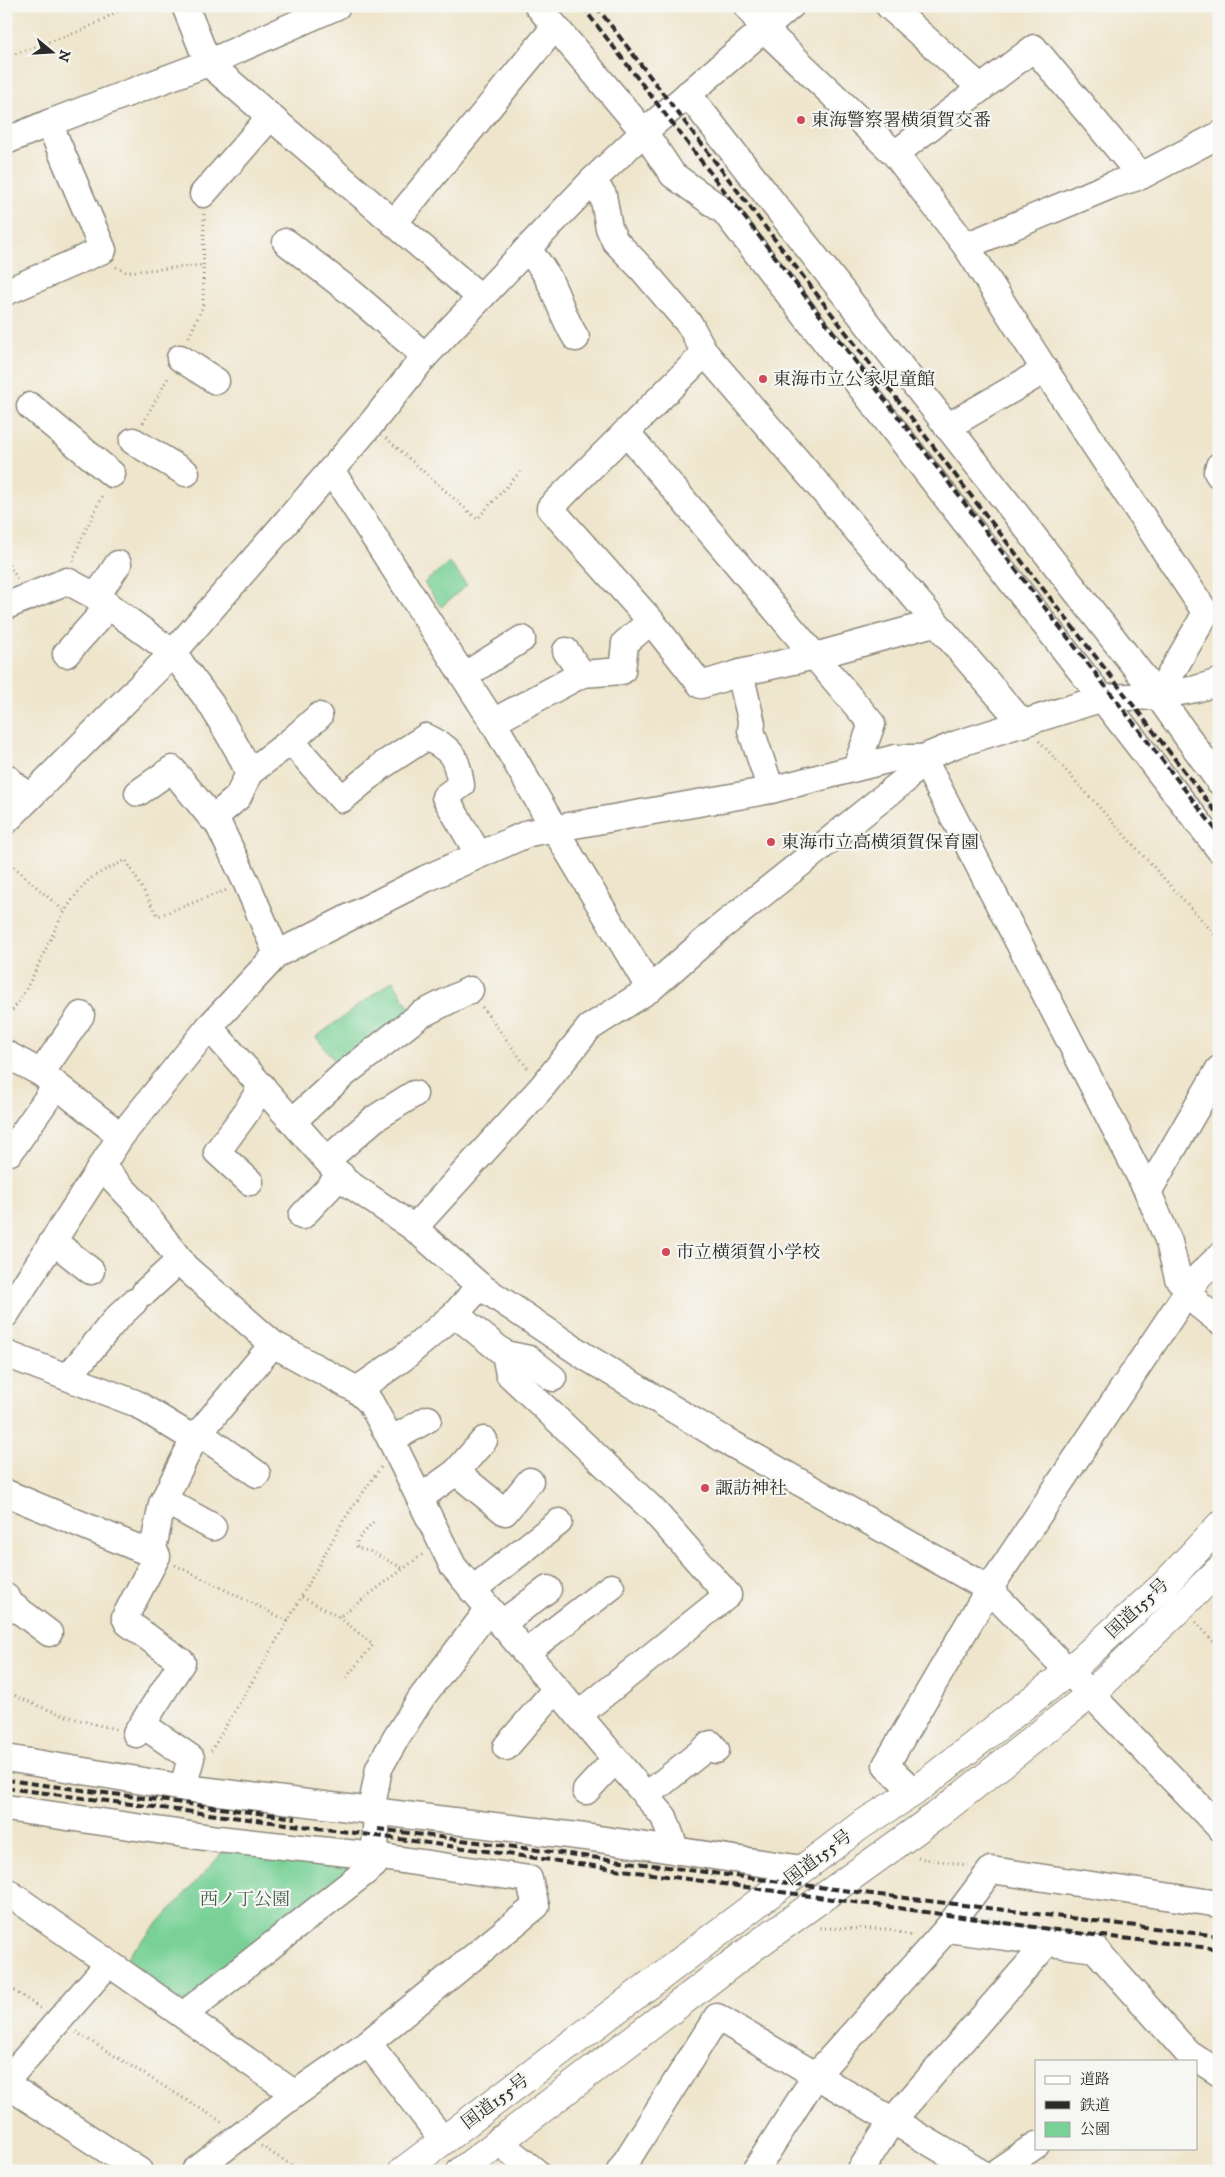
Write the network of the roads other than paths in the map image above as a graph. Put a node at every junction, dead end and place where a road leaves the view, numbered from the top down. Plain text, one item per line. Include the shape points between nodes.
1 (184, 6) edge
2 (337, 6) edge
3 (538, 6) edge
4 (748, 6) edge
5 (791, 6) edge
6 (889, 6) edge
7 (554, 28) junction
8 (764, 28) junction
9 (208, 63) junction
10 (981, 88) junction
11 (688, 94) junction
12 (270, 117) junction
13 (49, 123) junction
14 (644, 132) junction
15 (1219, 135) edge
16 (6, 141) edge
17 (895, 154) junction
18 (1141, 176) junction
19 (592, 181) junction
20 (203, 194) road end
21 (394, 223) junction
22 (286, 242) dead end
23 (966, 246) junction
24 (526, 250) junction
25 (6, 292) edge
26 (480, 297) junction
27 (576, 338) dead end
28 (705, 353) junction
29 (425, 356) junction
30 (180, 358) road end
31 (1045, 370) junction
32 (216, 381) dead end
33 (30, 406) dead end
34 (947, 427) junction
35 (626, 432) junction
36 (133, 442) road end
37 (1219, 466) edge
38 (331, 470) junction
39 (186, 473) dead end
40 (112, 474) road end
41 (1219, 475) edge
42 (118, 564) dead end
43 (103, 602) junction
44 (6, 606) edge
45 (651, 621) junction
46 (934, 623) junction
47 (522, 640) dead end
48 (566, 651) dead end
49 (173, 653) junction
50 (66, 654) dead end
51 (816, 656) junction
52 (740, 673) junction
53 (582, 674) junction
54 (464, 676) junction
55 (1219, 682) edge
56 (1158, 696) junction
57 (1103, 698) junction
58 (319, 716) dead end
59 (493, 722) junction
60 (1023, 724) junction
61 (291, 741) junction
62 (923, 758) junction
63 (856, 767) junction
64 (249, 773) junction
65 (6, 777) edge
66 (1219, 781) edge
67 (771, 790) junction
68 (138, 793) dead end
69 (29, 798) junction
70 (215, 817) junction
71 (6, 821) edge
72 (554, 828) junction
73 (1219, 849) edge
74 (479, 855) junction
75 (277, 954) junction
76 (650, 989) junction
77 (470, 990) road end
78 (81, 1015) dead end
79 (209, 1027) junction
80 (6, 1054) edge
81 (1219, 1068) edge
82 (48, 1080) junction
83 (262, 1086) junction
84 (414, 1094) dead end
85 (293, 1121) junction
86 (121, 1136) junction
87 (10, 1152) dead end
88 (100, 1166) junction
89 (334, 1168) junction
90 (250, 1182) dead end
91 (1148, 1192) junction
92 (302, 1216) dead end
93 (414, 1228) junction
94 (53, 1241) junction
95 (1219, 1257) edge
96 (180, 1260) junction
97 (91, 1271) dead end
98 (16, 1277) edge
99 (480, 1286) junction
100 (1188, 1292) junction
101 (6, 1314) edge
102 (456, 1314) junction
103 (1219, 1321) edge
104 (273, 1344) junction
105 (6, 1354) edge
106 (505, 1354) junction
107 (68, 1377) junction
108 (553, 1378) dead end
109 (357, 1390) junction
110 (428, 1419) dead end
111 (196, 1436) junction
112 (484, 1440) dead end
113 (393, 1444) junction
114 (456, 1472) junction
115 (257, 1474) dead end
116 (530, 1481) dead end
117 (6, 1493) edge
118 (420, 1498) junction
119 (164, 1500) junction
120 (559, 1522) dead end
121 (1219, 1526) edge
122 (213, 1527) dead end
123 (157, 1556) road end
124 (1219, 1570) edge
125 (611, 1587) dead end
126 (548, 1588) dead end
127 (989, 1589) junction
128 (472, 1590) junction
129 (6, 1597) edge
130 (495, 1617) junction
131 (49, 1633) dead end
132 (525, 1653) junction
133 (1069, 1671) junction
134 (556, 1689) junction
135 (1092, 1693) junction
136 (578, 1715) junction
137 (506, 1747) dead end
138 (716, 1750) dead end
139 (6, 1758) edge
140 (615, 1760) junction
141 (183, 1787) junction
142 (586, 1791) dead end
143 (914, 1792) junction
144 (646, 1796) junction
145 (6, 1808) edge
146 (374, 1811) junction
147 (1219, 1827) edge
148 (676, 1851) junction
149 (375, 1856) junction
150 (802, 1869) junction
151 (6, 1891) edge
152 (1219, 1904) edge
153 (947, 1929) junction
154 (1048, 1942) junction
155 (108, 1964) junction
156 (183, 2016) junction
157 (368, 2043) junction
158 (1180, 2056) edge
159 (1198, 2064) edge
160 (1219, 2073) edge
161 (816, 2075) junction
162 (6, 2082) edge
163 (295, 2094) junction
164 (892, 2121) junction
165 (500, 2139) junction
166 (443, 2140) junction
167 (1035, 2146) edge
168 (139, 2171) edge
169 (195, 2171) edge
170 (403, 2171) edge
171 (461, 2171) edge
172 (535, 2171) edge
173 (620, 2171) edge
174 (755, 2171) edge
175 (860, 2171) edge
176 (978, 2171) edge
177 (998, 2171) edge

1 - 9 street
2 - 9 street
3 - 7 street
4 - 8 street
5 - 8 street
6 - 10 street
7 - 14 street
7 - 21 street
8 - 11 street
8 - 17 street
9 - 12 street
9 - 13 street
10 - 17 street
10 - 18 street via 1034,48
11 - 14 street
11 - 34 street
12 - 20 street
12 - 21 street
13 - 16 street
13 - 25 street via 103,250
14 - 19 street
14 - 57 street via 673,175 725,212
15 - 18 street
17 - 23 street
18 - 23 street
19 - 24 street
19 - 28 street via 603,195 609,228 615,241 690,325
21 - 26 street
22 - 29 street
23 - 31 street
24 - 26 street
24 - 27 street via 546,271
26 - 29 street
28 - 35 street
28 - 46 street
29 - 38 street
30 - 32 street
31 - 34 street
31 - 56 street via 1206,614
33 - 40 street
34 - 56 street
35 - 45 street via 550,508
35 - 51 street
36 - 39 street
37 - 41 street
38 - 49 street
38 - 54 street
42 - 43 street
43 - 44 street via 67,581
43 - 49 street
43 - 50 street
45 - 52 street via 700,685
45 - 53 street via 625,643 622,671
46 - 51 street
46 - 60 street
47 - 54 street
48 - 53 street
49 - 64 street via 211,704
49 - 69 street
51 - 52 street
51 - 63 street via 872,724
52 - 67 street via 751,730
53 - 59 street
54 - 59 street
55 - 56 street
56 - 57 street
56 - 66 street
57 - 60 street
57 - 73 street
58 - 61 street
59 - 72 street
60 - 62 street
61 - 64 street
61 - 74 street via 342,798 383,765 426,737 444,745 452,753 461,785 446,797
62 - 63 street via 895,758
62 - 76 street via 905,780 716,931
62 - 91 street
63 - 67 street
64 - 70 street via 238,797
65 - 69 street
67 - 72 street
68 - 70 street via 172,768 211,817
69 - 71 street
70 - 75 street
72 - 74 street via 529,833
72 - 76 street
74 - 75 street
75 - 79 street
76 - 93 street via 589,1028 542,1087
77 - 85 street via 420,1015 343,1075
78 - 82 street
79 - 83 street
79 - 86 street
80 - 82 street
81 - 91 street
82 - 86 street
82 - 87 street
83 - 85 street
83 - 90 street via 217,1152
84 - 89 street via 374,1119
85 - 89 street
86 - 88 street
88 - 94 street
88 - 96 street via 139,1206
89 - 92 street
89 - 93 street via 346,1181
91 - 100 street via 1169,1242 1178,1278
93 - 99 street
94 - 97 street
94 - 98 street
95 - 100 street
96 - 104 street
96 - 107 street via 116,1319
98 - 101 street
99 - 102 street
99 - 127 street via 586,1357 725,1440
100 - 103 street
100 - 127 street
102 - 106 street
102 - 109 street via 403,1358
104 - 109 street
104 - 111 street
105 - 107 street
106 - 108 street via 529,1359
106 - 136 street via 509,1374 653,1510 728,1595
107 - 111 street via 135,1403
109 - 113 street via 370,1402
110 - 113 street
111 - 115 street
111 - 119 street
112 - 114 street
113 - 118 street
114 - 116 street via 504,1512
114 - 118 street
117 - 119 street via 152,1554
118 - 128 street via 453,1566
119 - 122 street
120 - 128 street
121 - 133 highway, 国道155号 via 1163,1586
123 - 141 street via 125,1617 128,1623 182,1662 140,1729 191,1758
124 - 135 highway, 国道155号
125 - 132 street
126 - 130 street
127 - 133 street
127 - 143 street via 886,1765
128 - 130 street
129 - 131 street via 8,1602
130 - 132 street
130 - 146 street via 433,1682 396,1738 379,1768
132 - 134 street
133 - 135 street
133 - 143 highway, 国道155号
134 - 136 street
134 - 137 street
135 - 147 street
135 - 165 highway, 国道155号 via 936,1816 751,1949
136 - 140 street
138 - 144 street via 711,1744
139 - 141 street
140 - 142 street
140 - 144 street
141 - 146 street
143 - 150 highway, 国道155号 via 861,1825
144 - 148 street via 664,1817
145 - 149 street via 218,1839
146 - 148 street
146 - 149 street
148 - 150 street
149 - 156 street via 374,1866
149 - 157 street via 528,1879 536,1906
150 - 166 highway, 国道155号
151 - 155 street
152 - 153 street via 991,1870
153 - 154 street
153 - 161 street
154 - 158 street via 1095,1949
154 - 164 street
155 - 156 street
155 - 162 street
156 - 163 street
157 - 163 street
157 - 166 street
159 - 160 street
161 - 164 street
161 - 173 street via 717,2017
161 - 174 street
162 - 168 street
163 - 169 street
164 - 175 street
164 - 176 street
165 - 171 highway, 国道155号
165 - 172 street
166 - 170 highway, 国道155号
167 - 177 street

